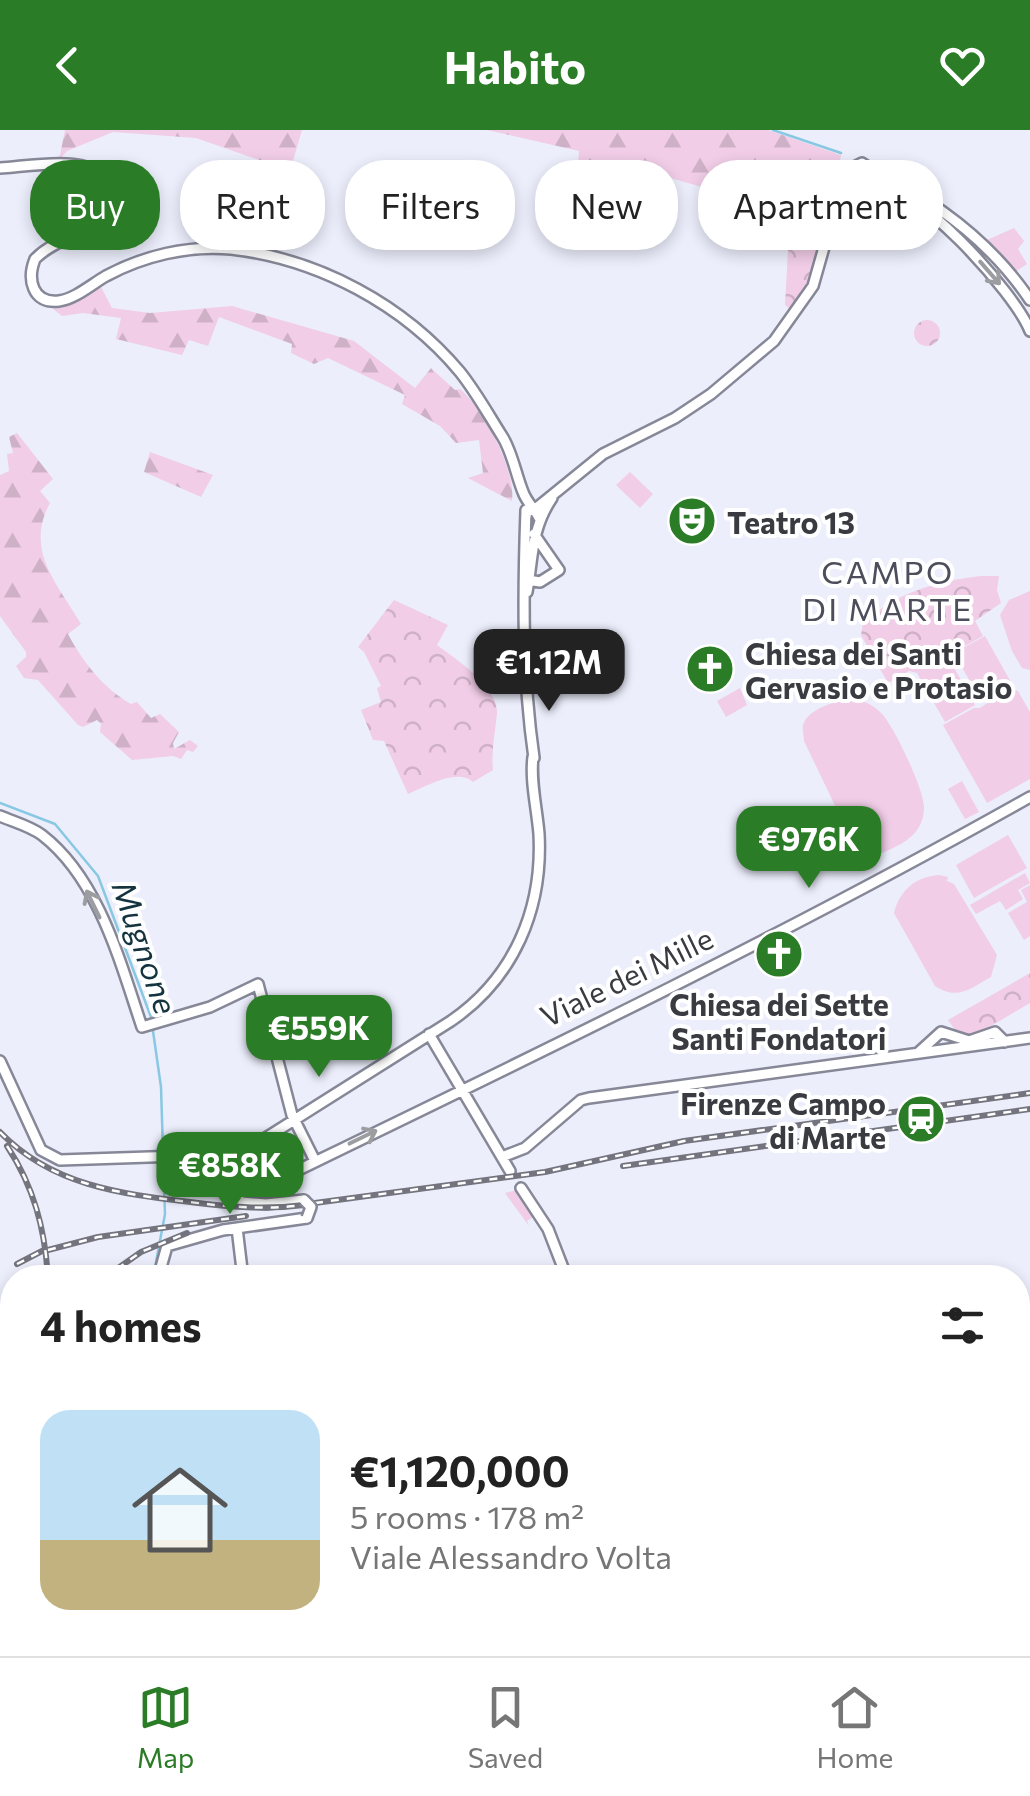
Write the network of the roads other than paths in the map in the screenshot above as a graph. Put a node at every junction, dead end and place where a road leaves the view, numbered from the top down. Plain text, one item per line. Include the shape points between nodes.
1 (0, 168) edge
2 (943, 213) edge
3 (943, 226) edge
4 (825, 250) edge
5 (1030, 300) edge
6 (1030, 330) edge
7 (533, 515) junction
8 (534, 534) junction
9 (526, 578) junction
10 (1030, 797) edge
11 (0, 816) edge
12 (429, 1034) junction
13 (1030, 1038) edge
14 (1000, 1041) junction
15 (924, 1051) junction
16 (0, 1061) edge
17 (462, 1087) junction
18 (293, 1120) junction
19 (502, 1157) junction
20 (315, 1161) junction
21 (228, 1169) junction
22 (510, 1171) dead end
23 (262, 1187) junction
24 (521, 1188) dead end
25 (234, 1190) junction
26 (256, 1204) junction
27 (237, 1228) junction
28 (162, 1265) edge
29 (241, 1265) edge
30 (561, 1265) edge

1 - 7 main road via 83,164 108,188 99,218 35,259 30,280 44,299 62,300 125,267 182,251 229,249 295,263 364,293 420,333 467,381 499,433
2 - 5 main road via 979,239
3 -> 6 main road via 1011,298
4 - 7 main road via 797,313 774,341 711,394 603,454
7 - 8 main road
7 - 9 main road
8 - 9 main road
8 - 9 main road via 559,570 540,582
9 - 12 main road via 535,897 506,966 483,994
10 - 17 main road, Viale dei Mille via 863,889
18 -> 11 main road via 258,984 144,1026 82,881 43,836
12 - 17 main road
12 - 18 main road
13 - 14 main road
14 - 15 main road
14 - 15 main road via 991,1032 969,1042 941,1032
15 - 19 main road via 601,1096
16 - 21 main road via 41,1150 58,1160 209,1155
17 - 19 main road
20 -> 17 main road, Viale dei Mille
18 - 20 main road
18 - 21 main road via 233,1153
19 - 22 main road
20 - 23 main road, Viale dei Mille
21 - 25 main road
23 - 25 main road
23 - 26 main road via 248,1197
24 - 30 main road
25 - 26 main road via 242,1202
26 - 27 main road, bridge via 304,1200 311,1207 306,1218
27 - 28 main road via 168,1246
27 - 29 main road

